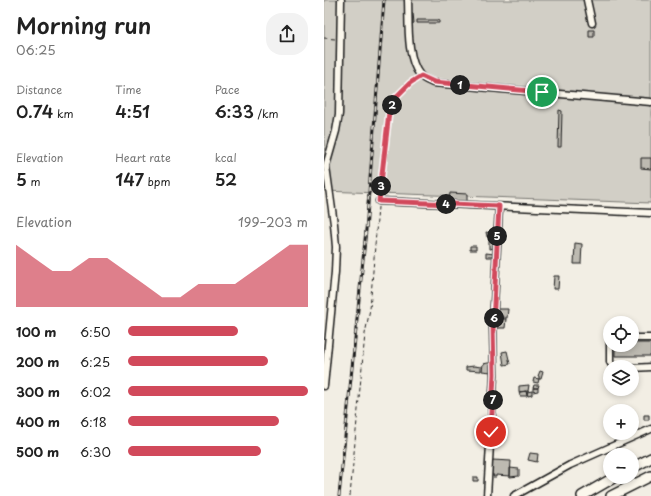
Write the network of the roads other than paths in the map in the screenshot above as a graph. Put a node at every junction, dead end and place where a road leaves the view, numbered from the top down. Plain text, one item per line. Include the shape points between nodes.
1 (341, 0) edge
2 (408, 0) edge
3 (587, 0) edge
4 (592, 23) dead end
5 (651, 102) edge
6 (325, 167) edge
7 (379, 201) road end
8 (499, 206) junction
9 (651, 213) edge
10 (639, 338) edge
11 (651, 338) edge
12 (651, 367) edge
13 (639, 368) edge
14 (324, 386) edge
15 (651, 429) edge
16 (651, 458) edge
17 (639, 464) edge
18 (651, 476) edge
19 (603, 484) edge
20 (488, 496) edge
21 (514, 496) edge
22 (582, 496) edge
23 (611, 496) edge

1 - 6 street via 339,114
2 - 5 street via 410,47 414,63 421,76 434,82
3 - 4 street
6 - 14 street via 336,247
7 - 8 street
8 - 9 street
8 - 20 street
10 - 11 street
12 - 13 street
15 - 21 street via 570,465
16 - 17 highway
18 - 23 highway
19 - 22 highway

